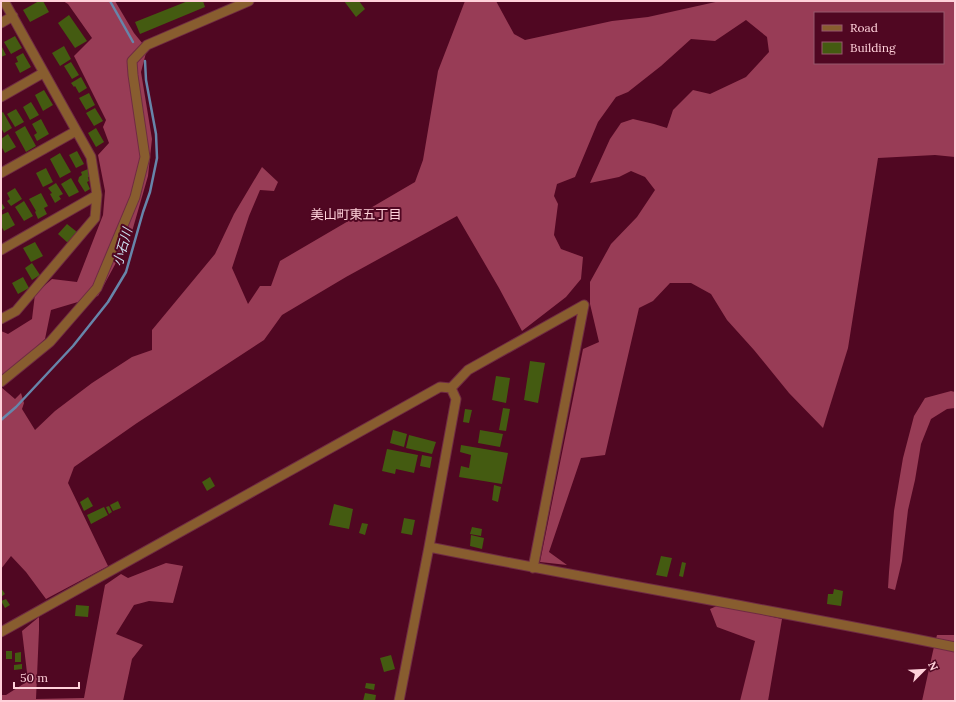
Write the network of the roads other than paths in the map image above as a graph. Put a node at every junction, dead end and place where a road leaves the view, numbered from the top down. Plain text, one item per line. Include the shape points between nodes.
1 (4, 1) edge
2 (249, 1) edge
3 (236, 3) edge
4 (13, 16) junction
5 (1, 23) edge
6 (43, 73) junction
7 (1, 97) edge
8 (76, 131) junction
9 (1, 173) edge
10 (97, 195) junction
11 (1, 250) edge
12 (1, 319) edge
13 (1, 382) edge
14 (451, 388) junction
15 (429, 547) junction
16 (532, 568) junction
17 (1, 632) edge
18 (955, 647) edge
19 (399, 701) edge

1 - 4 street
2 - 3 street
3 - 13 street via 147,45 132,61 145,157 135,197 97,288 50,342
4 - 5 street
4 - 6 street
6 - 7 street
6 - 8 street
8 - 9 street
8 - 10 street via 91,157
10 - 11 street
10 - 12 street via 95,218 16,311
14 - 15 street via 456,399
14 - 16 street via 468,370 584,305
14 - 17 street via 440,387
15 - 16 street
15 - 19 street
16 - 18 street via 760,608

